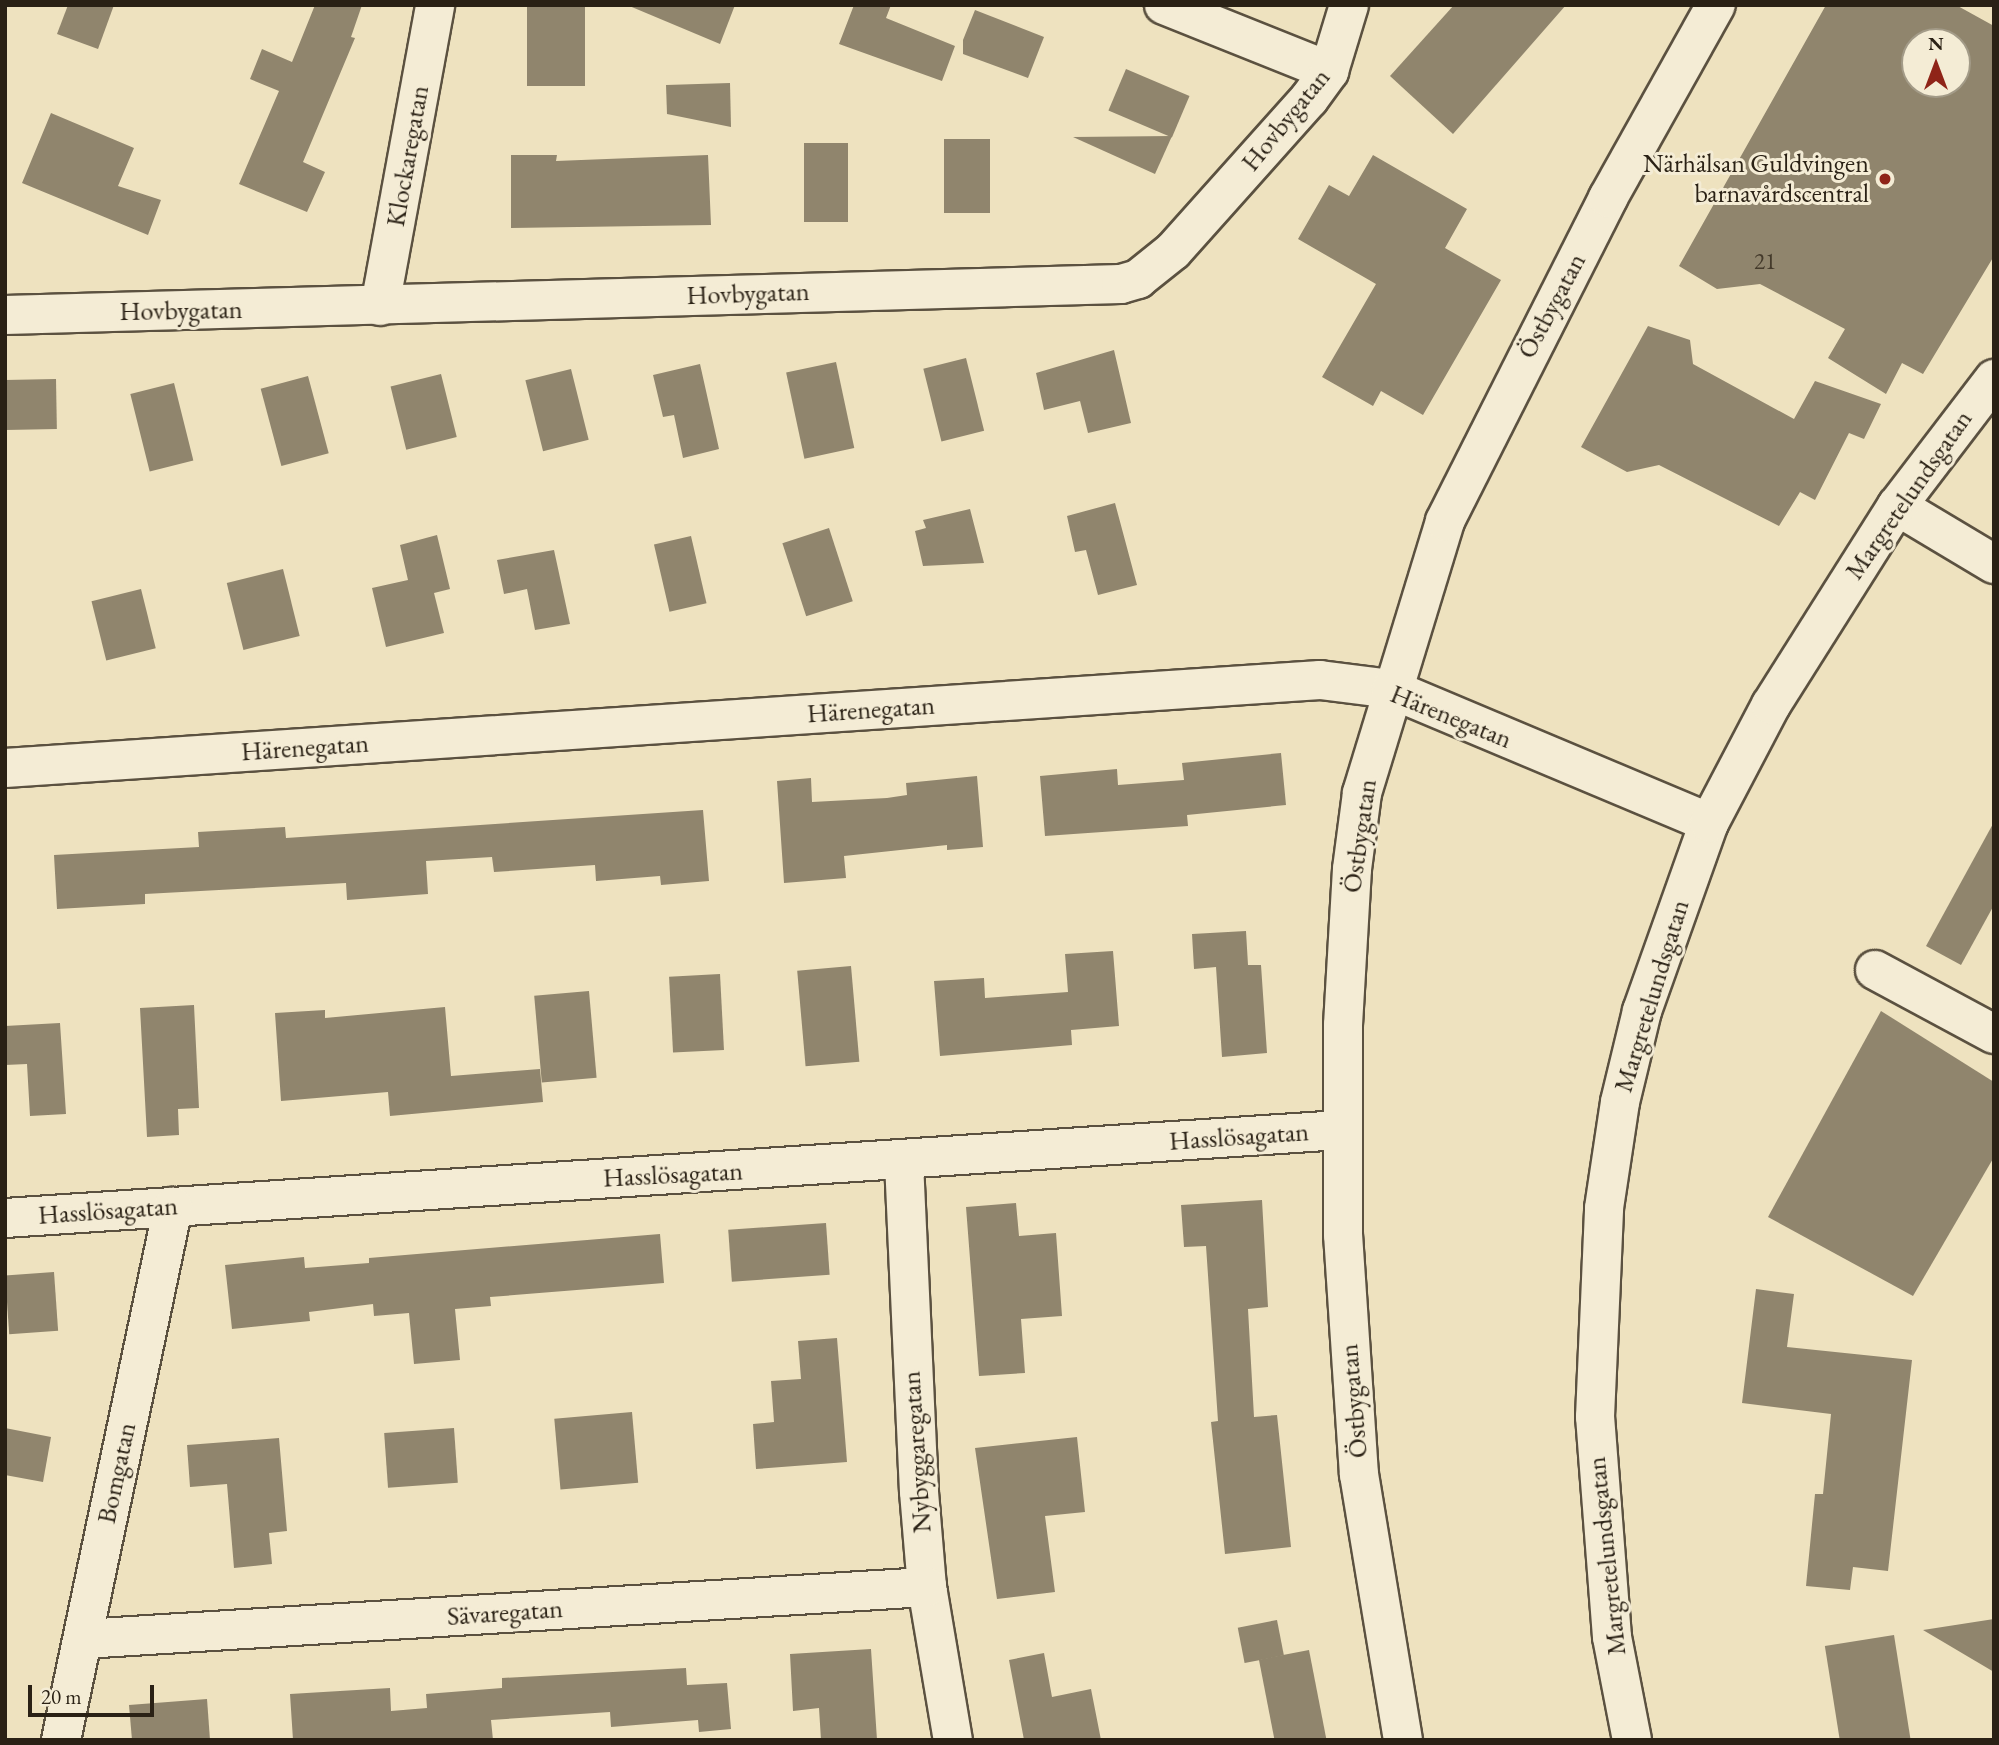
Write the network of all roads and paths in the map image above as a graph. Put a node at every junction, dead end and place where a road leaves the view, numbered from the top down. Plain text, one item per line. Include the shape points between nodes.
1 (435, 5) edge
2 (1164, 5) edge
3 (1349, 5) edge
4 (1716, 5) edge
5 (1329, 71) junction
6 (380, 306) junction
7 (5, 315) edge
8 (1994, 379) edge
9 (1897, 506) junction
10 (1994, 564) edge
11 (1391, 690) junction
12 (5, 768) edge
13 (1709, 823) junction
14 (1875, 970) dead end
15 (1994, 1034) edge
16 (1342, 1130) junction
17 (904, 1162) junction
18 (173, 1207) junction
19 (5, 1218) edge
20 (927, 1587) junction
21 (83, 1639) junction
22 (61, 1740) edge
23 (953, 1740) edge
24 (1403, 1740) edge
25 (1632, 1740) edge

1 - 6 street, Klockaregatan
2 - 5 street
3 - 5 street, Hovbygatan
4 - 11 street, Östbygatan via 1494,416 1432,553
5 - 6 street, Hovbygatan via 1191,232 1148,272 1121,284
6 - 7 street, Hovbygatan
8 - 9 street, Margretelundsgatan
9 - 10 street
9 - 13 street, Margretelundsgatan via 1771,705
11 - 12 street, Härenegatan via 1320,680
11 - 13 street, Härenegatan
11 - 16 street, Östbygatan via 1362,793 1352,869
13 - 25 street, Margretelundsgatan via 1642,1011 1620,1102 1604,1208 1597,1300 1598,1472 1612,1637
14 - 15 street
16 - 17 street, Hasslösagatan
16 - 24 street, Östbygatan via 1350,1373 1359,1475
17 - 18 street, Hasslösagatan
17 - 20 street, Nybyggaregatan via 910,1366
18 - 19 street, Hasslösagatan
18 - 21 street, Bomgatan
20 - 21 street, Sävaregatan
20 - 23 street, Nybyggaregatan
21 - 22 street, Bomgatan

